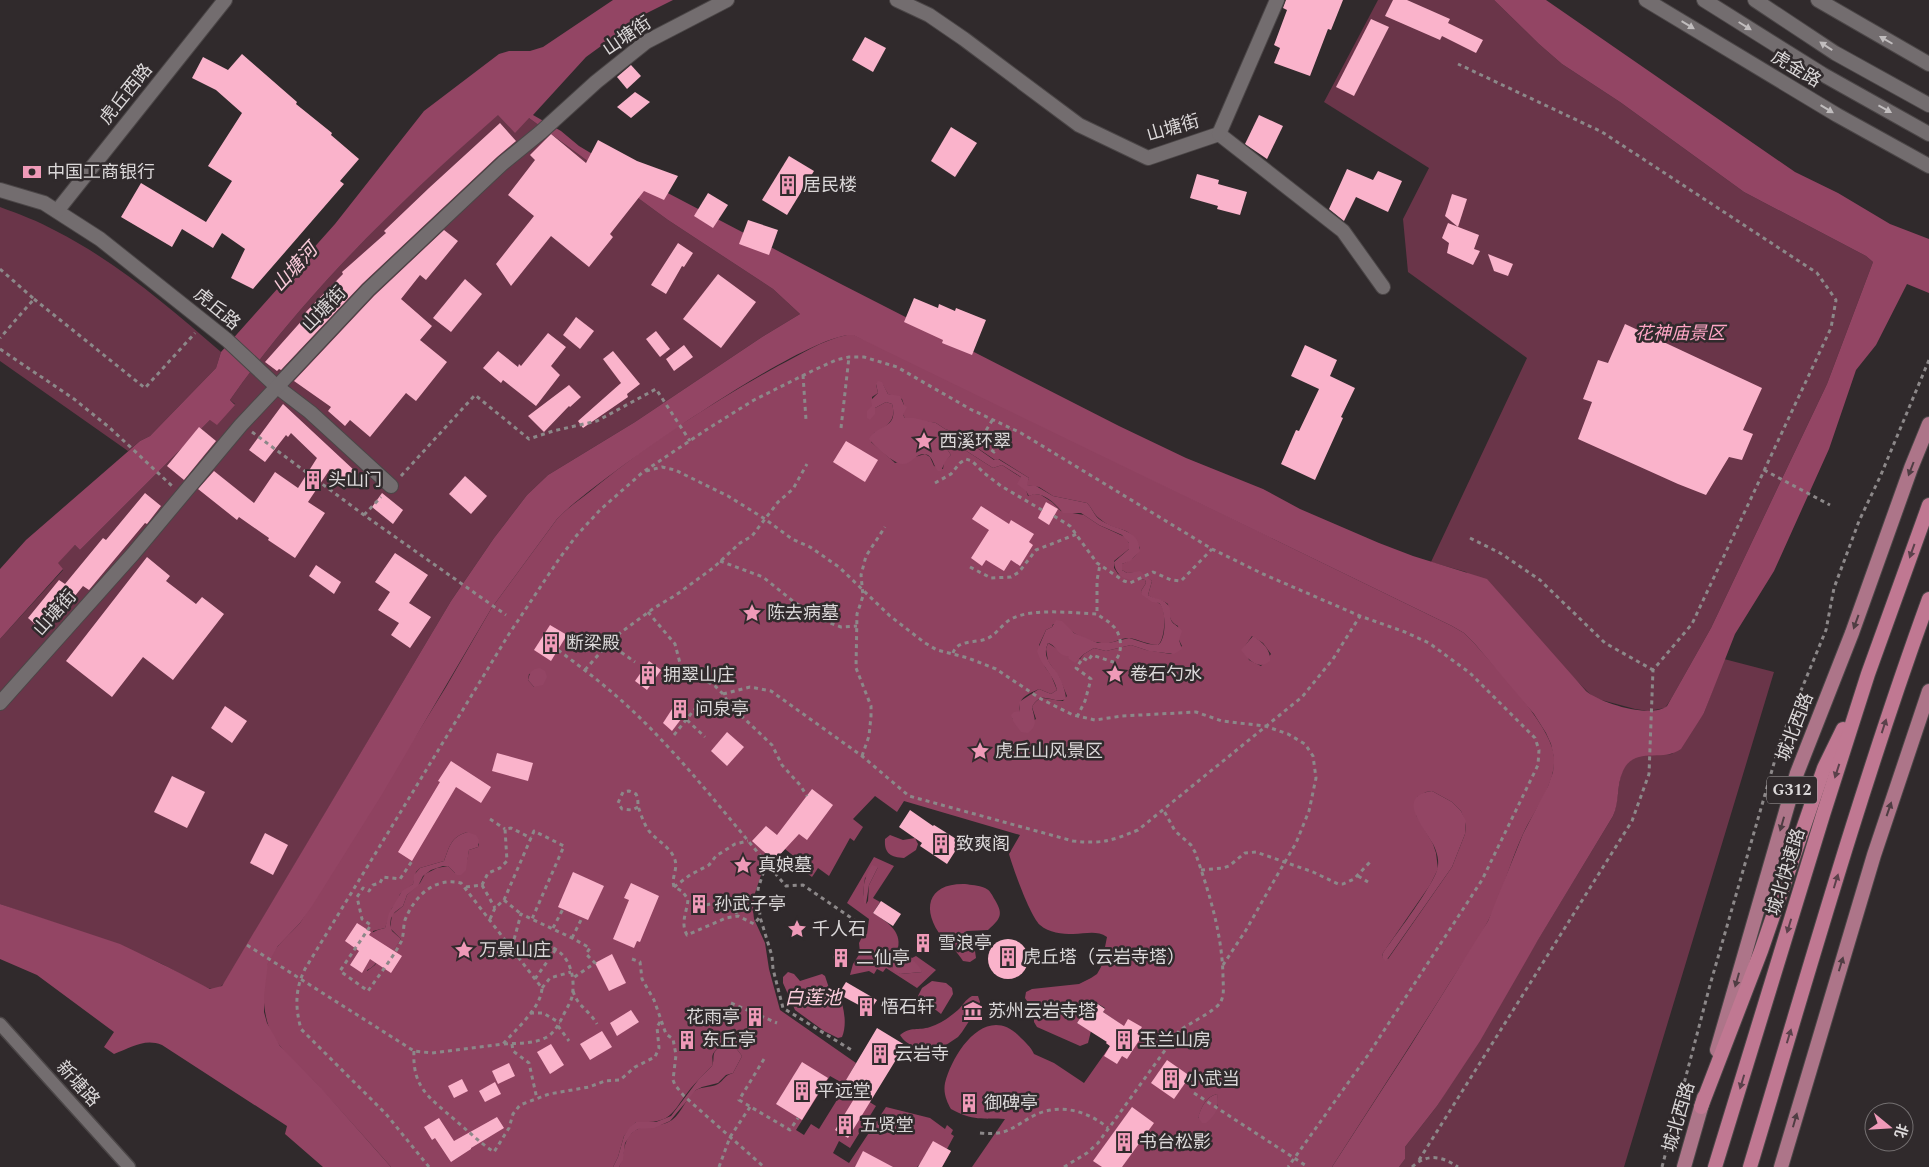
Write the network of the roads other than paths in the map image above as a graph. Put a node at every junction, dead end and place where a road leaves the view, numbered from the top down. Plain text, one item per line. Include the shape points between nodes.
1 (225, 0) edge
2 (727, 0) edge
3 (898, 0) edge
4 (1277, 0) edge
5 (1646, 0) edge
6 (1704, 0) edge
7 (1755, 0) edge
8 (1818, 0) edge
9 (1929, 64) edge
10 (1929, 105) edge
11 (1219, 134) junction
12 (1929, 134) edge
13 (1929, 166) edge
14 (0, 190) edge
15 (57, 211) junction
16 (1382, 287) dead end
17 (276, 386) junction
18 (1929, 424) edge
19 (391, 486) road end
20 (1929, 505) edge
21 (1929, 599) edge
22 (1868, 674) junction
23 (1929, 691) edge
24 (0, 703) edge
25 (0, 1024) edge
26 (1701, 1107) junction
27 (129, 1167) edge
28 (1684, 1167) edge
29 (1716, 1167) edge
30 (1750, 1167) edge
31 (1781, 1167) edge

1 - 15 street, 虎丘西路
2 - 17 street, 山塘街 via 646,42 596,82 502,163 368,290
3 - 11 street, 山塘街 via 929,15 1079,125 1148,158
4 - 11 street
5 -> 13 street, 虎金路 via 1837,115
6 -> 12 street, 虎金路 via 1822,74
10 -> 7 street, 虎金路 via 1835,53
9 -> 8 street
11 - 16 street, 山塘街 via 1343,230
14 - 15 street, 虎丘路
15 - 17 street, 虎丘路 via 100,239 205,321
17 - 19 street, 虎丘路 via 310,412
17 - 24 street, 山塘街
18 -> 26 main road, 城北西路 / G312 via 1797,773
20 -> 22 highway, 城北快速路
30 -> 21 highway via 1855,816
22 - 26 highway via 1824,768 1761,951
22 -> 29 highway, 城北快速路
31 -> 23 main road via 1874,855
25 - 27 street, 新塘路
26 - 28 main road, 城北西路 / G312

